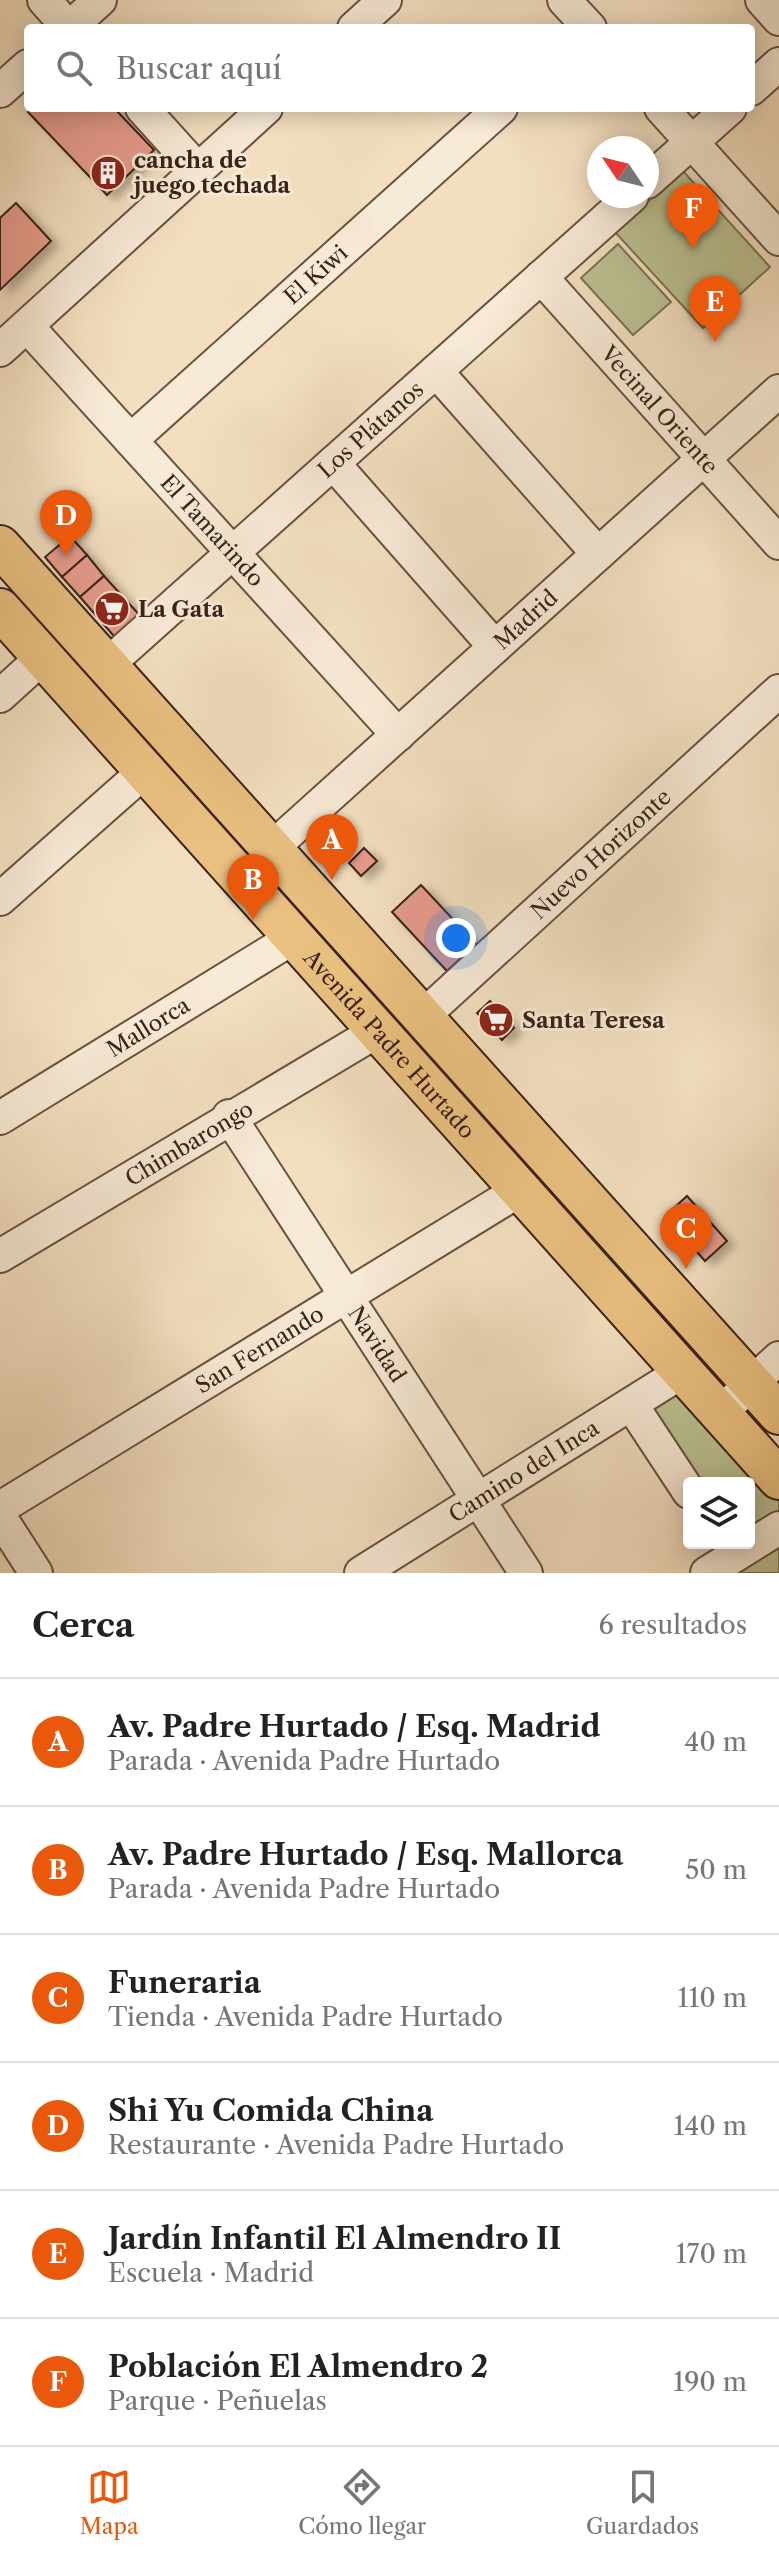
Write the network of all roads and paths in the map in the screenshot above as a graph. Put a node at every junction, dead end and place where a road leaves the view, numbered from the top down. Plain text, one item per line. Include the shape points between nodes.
1 (44, 0) edge
2 (100, 0) edge
3 (385, 0) edge
4 (564, 0) edge
5 (762, 0) edge
6 (779, 19) edge
7 (65, 24) edge
8 (73, 24) edge
9 (358, 24) edge
10 (586, 24) edge
11 (779, 64) edge
12 (24, 70) edge
13 (755, 85) edge
14 (0, 91) edge
15 (146, 112) edge
16 (262, 112) edge
17 (497, 112) edge
18 (665, 112) edge
19 (726, 112) edge
20 (692, 142) junction
21 (198, 170) junction
22 (659, 171) edge
23 (619, 208) edge
24 (779, 239) edge
25 (541, 277) junction
26 (27, 326) junction
27 (0, 350) edge
28 (436, 371) junction
29 (779, 391) edge
30 (131, 440) junction
31 (704, 459) junction
32 (333, 463) junction
33 (779, 543) edge
34 (0, 546) edge
35 (233, 553) junction
36 (598, 554) junction
37 (0, 609) edge
38 (495, 647) junction
39 (44, 656) junction
40 (108, 664) junction
41 (779, 691) edge
42 (0, 696) edge
43 (398, 735) junction
44 (146, 770) junction
45 (273, 847) junction
46 (0, 899) edge
47 (296, 936) junction
48 (422, 1017) junction
49 (379, 1030) junction
50 (229, 1116) junction
51 (0, 1118) edge
52 (520, 1190) junction
53 (0, 1256) edge
54 (346, 1295) junction
55 (685, 1370) junction
56 (766, 1370) edge
57 (631, 1404) junction
58 (721, 1412) junction
59 (779, 1414) edge
60 (779, 1479) edge
61 (683, 1483) edge
62 (480, 1501) junction
63 (0, 1508) edge
64 (0, 1517) edge
65 (779, 1528) edge
66 (721, 1558) edge
67 (36, 1573) edge
68 (361, 1573) edge
69 (526, 1573) edge

1 - 7 street
2 - 8 street
3 - 9 street
4 - 10 street
5 - 6 street
11 - 13 street
12 - 14 street
15 - 21 street
16 - 21 street
17 - 30 street, El Kiwi
18 - 20 street
19 - 20 street
20 - 22 street
20 - 24 street
21 - 26 street
23 - 25 street, Los Plátanos
25 - 28 street, Los Plátanos
25 - 31 street, Vecinal Oriente
26 - 27 street
26 - 30 street, El Tamarindo
28 - 32 street, Los Plátanos
28 - 36 street
29 - 31 street, Madrid
30 - 35 street, El Tamarindo
31 - 33 street, Vecinal Oriente
31 - 36 street, Madrid
32 - 35 street, Los Plátanos
32 - 38 street
34 - 40 main road, Avenida Padre Hurtado
35 - 40 street, Los Plátanos
35 - 43 street, El Tamarindo
36 - 38 street, Madrid
37 - 39 main road, Avenida Padre Hurtado
38 - 43 street, Madrid
39 - 42 street
39 - 44 main road, Avenida Padre Hurtado
40 - 45 main road, Avenida Padre Hurtado
41 - 48 street, Nuevo Horizonte
43 - 45 street, Madrid
44 - 46 street
44 - 47 main road, Avenida Padre Hurtado
45 - 48 main road, Avenida Padre Hurtado
47 - 49 main road, Avenida Padre Hurtado
47 - 51 street, Mallorca
48 - 56 main road, Avenida Padre Hurtado
49 - 50 street, Chimbarongo
49 - 52 main road, Avenida Padre Hurtado
50 - 53 street, Chimbarongo
50 - 54 street, Navidad
52 - 54 street, San Fernando
52 - 55 main road, Avenida Padre Hurtado
54 - 62 street, Navidad
54 - 63 street, San Fernando
55 - 57 street, Camino del Inca
55 - 58 main road, Avenida Padre Hurtado
56 - 58 street
56 - 59 main road, Avenida Padre Hurtado
57 - 61 street
57 - 62 street, Camino del Inca
58 - 60 main road, Avenida Padre Hurtado
62 - 68 street, Camino del Inca
62 - 69 street, Navidad
64 - 67 street
65 - 66 street

